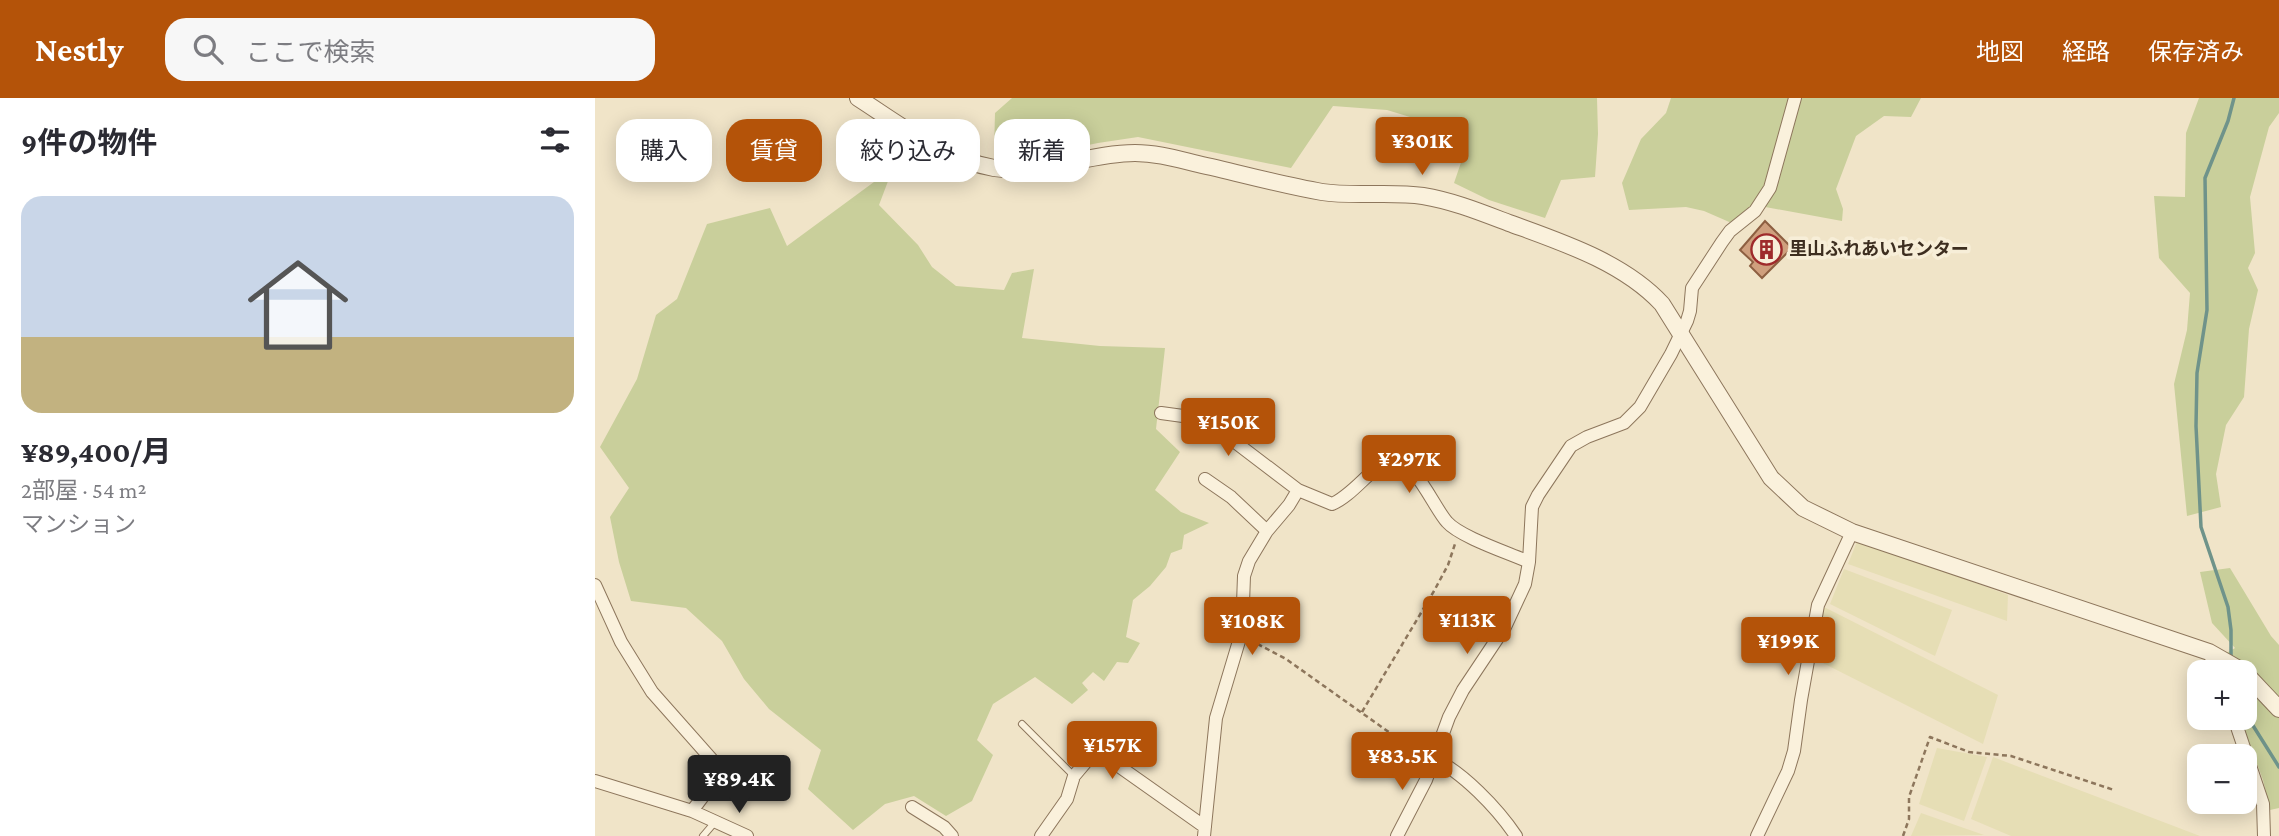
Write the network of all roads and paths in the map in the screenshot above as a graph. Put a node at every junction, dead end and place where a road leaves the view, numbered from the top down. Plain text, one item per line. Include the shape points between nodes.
1 (858, 98) edge
2 (1795, 98) edge
3 (1682, 332) junction
4 (1161, 414) dead end
5 (1205, 479) dead end
6 (1298, 490) junction
7 (1267, 531) junction
8 (1459, 531) junction
9 (1852, 532) junction
10 (1529, 562) junction
11 (595, 585) edge
12 (1241, 637) junction
13 (2220, 660) edge
14 (2257, 690) edge
15 (2279, 709) edge
16 (1362, 712) junction
17 (1022, 724) dead end
18 (2238, 730) edge
19 (1432, 758) junction
20 (1074, 776) junction
21 (595, 781) edge
22 (2114, 790) dead end
23 (912, 807) dead end
24 (692, 811) junction
25 (715, 822) junction
26 (1204, 831) edge
27 (703, 836) edge
28 (747, 836) edge
29 (952, 836) edge
30 (1041, 836) edge
31 (1397, 836) edge
32 (1516, 836) edge
33 (1757, 836) edge
34 (1903, 836) edge
35 (2263, 836) edge

1 - 3 street via 943,151 993,167 1044,169 1111,155 1148,154 1323,192 1419,195 1452,202 1605,263 1651,292
2 - 3 street via 1770,188 1755,211 1721,242 1692,288 1691,311
3 - 9 street via 1771,478 1803,508
3 - 10 street via 1640,407 1624,423 1571,446 1538,495 1532,507
4 - 6 street via 1214,426
5 - 7 street
6 - 7 street
6 - 8 street via 1332,504 1345,499 1384,463 1404,461 1439,512
7 - 12 street via 1244,576
8 - 10 street
8 - 16 path via 1448,565
9 - 13 street via 2209,652
9 - 33 street via 1818,605 1794,751
10 - 19 street via 1525,583 1505,627 1463,690
11 - 24 street via 621,642 652,692 722,771
12 - 16 path via 1286,659
12 - 26 street via 1216,718
14 - 15 street
16 - 19 path
17 - 20 lane
18 - 35 street via 2263,804
19 - 31 street via 1426,780
19 - 32 street via 1449,765 1469,783
20 - 26 street via 1096,750
20 - 30 street via 1066,799
21 - 24 street
22 - 34 path via 2011,756 1969,752 1930,737 1909,797
23 - 29 street
24 - 25 street
25 - 27 lane
25 - 28 street

